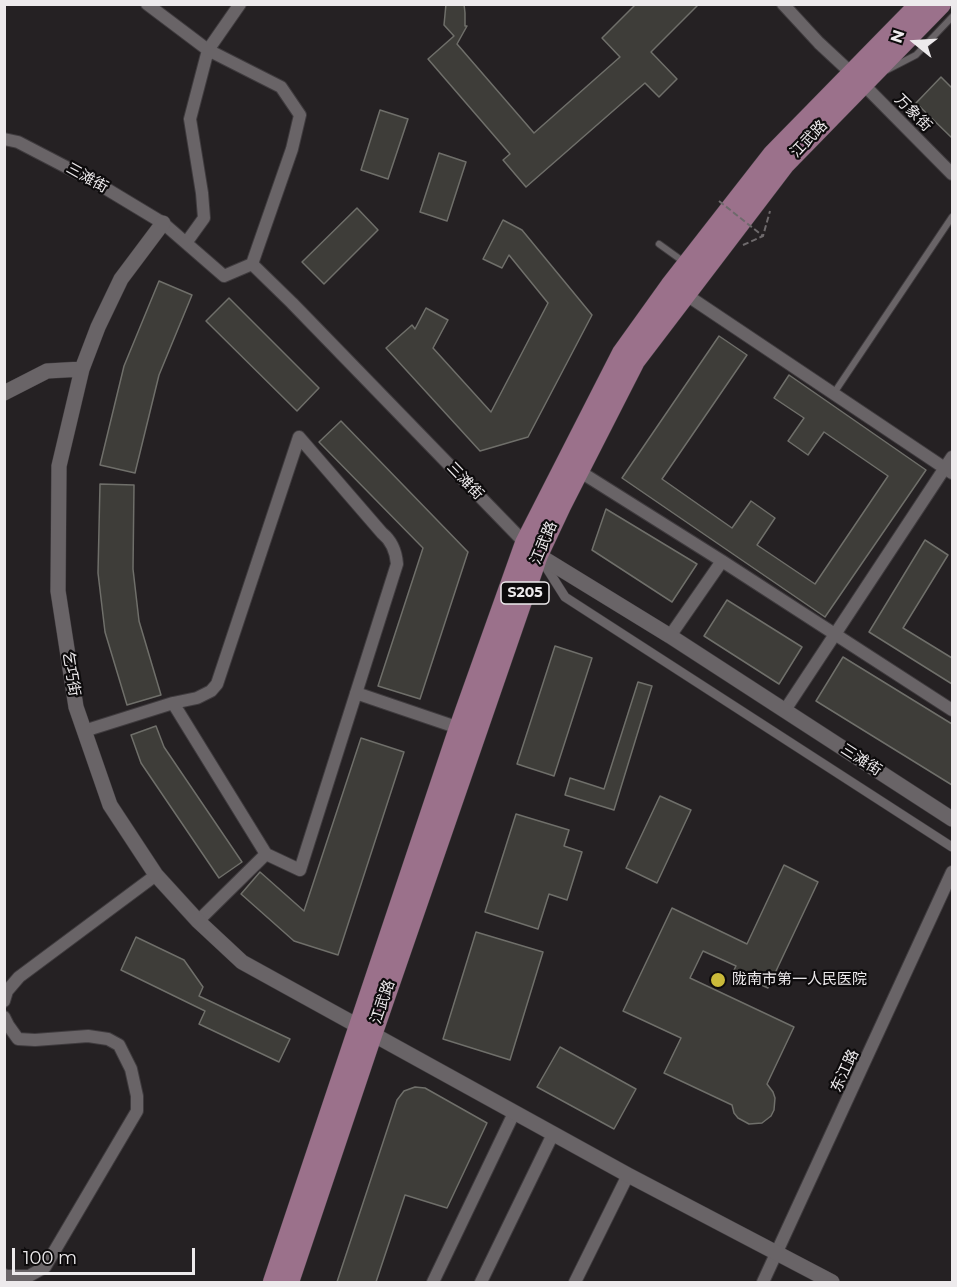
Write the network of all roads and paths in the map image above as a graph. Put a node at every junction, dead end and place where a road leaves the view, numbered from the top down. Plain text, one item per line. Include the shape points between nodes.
1 (147, 4) edge
2 (240, 4) edge
3 (783, 4) edge
4 (920, 4) edge
5 (941, 4) edge
6 (952, 17) edge
7 (208, 50) junction
8 (857, 78) junction
9 (4, 139) edge
10 (952, 174) edge
11 (719, 201) dead end
12 (952, 217) edge
13 (163, 224) junction
14 (763, 236) dead end
15 (186, 243) junction
16 (659, 244) dead end
17 (252, 264) junction
18 (686, 265) junction
19 (685, 294) junction
20 (82, 369) junction
21 (4, 393) edge
22 (834, 393) junction
23 (950, 466) edge
24 (579, 471) junction
25 (531, 549) junction
26 (722, 561) junction
27 (836, 634) junction
28 (670, 636) junction
29 (356, 693) junction
30 (173, 703) junction
31 (785, 710) junction
32 (952, 710) edge
33 (459, 728) junction
34 (84, 730) junction
35 (952, 819) edge
36 (952, 847) edge
37 (266, 854) junction
38 (952, 872) edge
39 (156, 874) junction
40 (198, 921) junction
41 (4, 1001) edge
42 (4, 1017) edge
43 (365, 1031) junction
44 (514, 1113) junction
45 (553, 1134) junction
46 (628, 1175) junction
47 (778, 1253) junction
48 (4, 1275) edge
49 (273, 1282) edge
50 (289, 1282) edge
51 (433, 1282) edge
52 (481, 1282) edge
53 (575, 1282) edge
54 (763, 1282) edge
55 (832, 1282) edge

1 - 7 street
2 - 7 street
3 - 8 street, 万象街
4 - 8 main road, 江武路 / S205
5 - 8 main road, 江武路 / S205
6 - 8 lane via 916,55
7 - 15 street via 190,120 204,218
7 - 17 street via 281,87 300,115
8 - 10 street, 万象街
8 - 18 main road, 江武路 / S205 via 773,154
8 - 19 main road, 江武路 / S205
9 - 13 street, 三滩街 via 18,142 95,182
11 - 14 path, bridge
12 - 22 lane
13 - 15 street, 三滩街
13 - 20 street, 乞巧街 via 121,279
15 - 17 street, 三滩街 via 224,276
16 - 18 lane
17 - 25 street, 三滩街
18 - 25 main road, 江武路 / S205 via 622,353
19 - 22 street
19 - 24 main road, 江武路 / S205 via 635,362
20 - 21 street via 46,371
20 - 34 street, 乞巧街 via 59,466 58,591 76,708
22 - 23 street
23 - 27 street
24 - 25 main road, 江武路 / S205 via 561,506
24 - 26 street
25 - 28 street, 三滩街
25 - 33 main road, 江武路 / S205
25 - 36 street via 565,597
25 - 43 main road, 江武路 / S205
26 - 27 street
26 - 28 street
27 - 31 street
27 - 32 street
28 - 31 street, 三滩街
29 - 30 street via 397,557 392,543 299,437 217,684 197,698
29 - 33 street
29 - 37 street via 300,870
30 - 34 street
30 - 37 street
31 - 35 street, 三滩街
33 - 43 main road, 江武路 / S205
34 - 39 street, 乞巧街 via 110,805
37 - 40 street
38 - 47 street, 东江路
39 - 40 street, 乞巧街
39 - 41 street via 19,977
40 - 43 street, 乞巧街 via 242,962
42 - 48 street via 18,1039 88,1036 119,1045 131,1069 137,1096 136,1111 45,1267 28,1276
43 - 44 street, 乞巧街
43 - 49 main road, 江武路 / S205
43 - 50 main road, 江武路 / S205
44 - 45 street, 乞巧街
44 - 51 street
45 - 46 street, 乞巧街
45 - 52 street
46 - 47 street, 乞巧街
46 - 53 street
47 - 54 street, 东江路
47 - 55 street, 乞巧街

